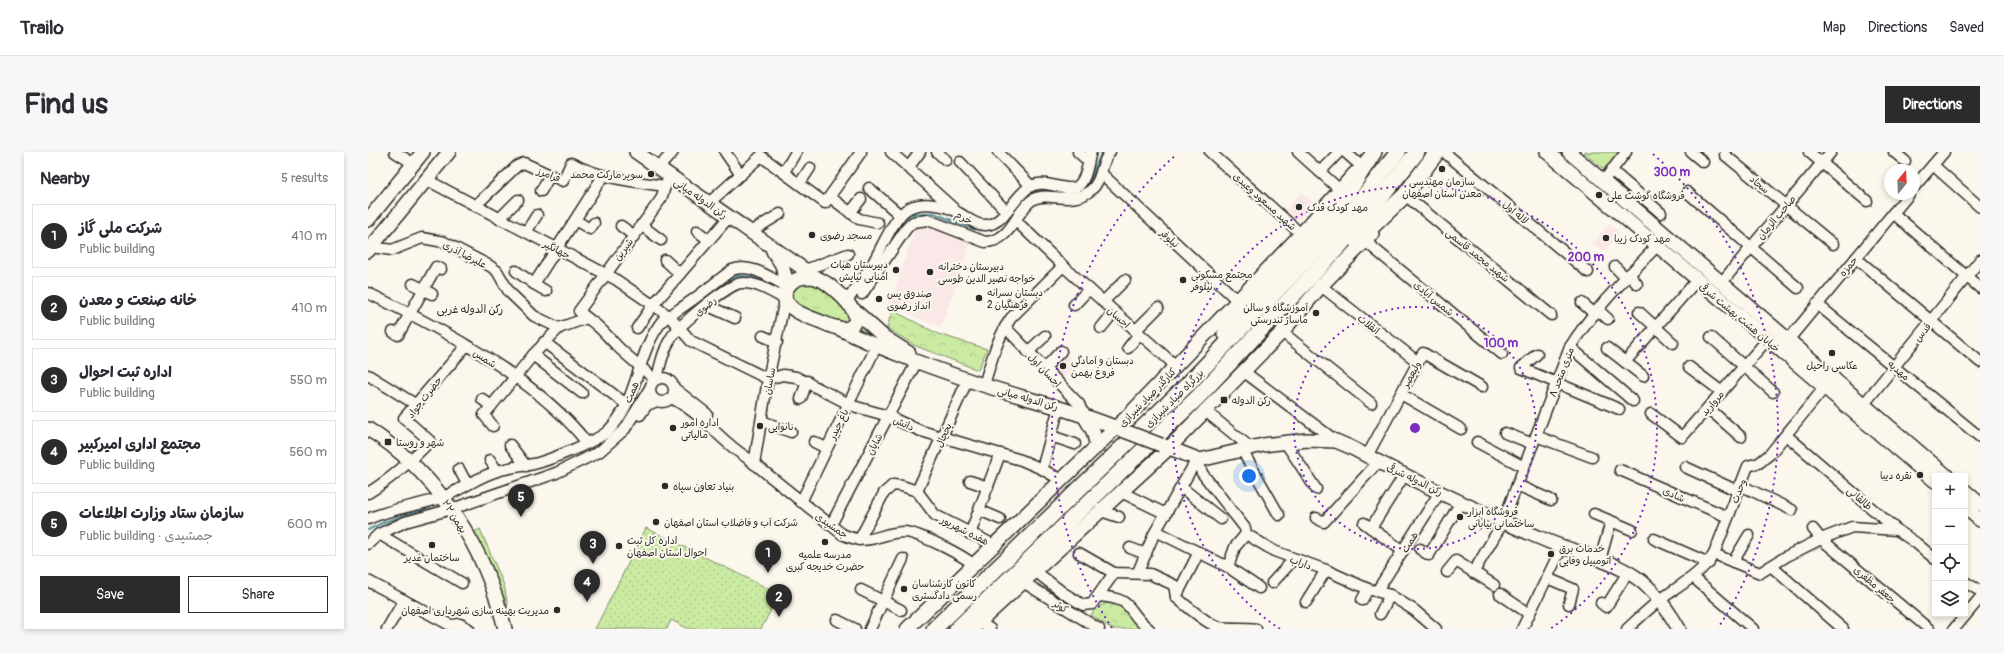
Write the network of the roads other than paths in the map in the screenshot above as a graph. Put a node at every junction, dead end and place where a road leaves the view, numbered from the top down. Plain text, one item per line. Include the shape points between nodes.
1 (395, 152) edge
2 (423, 152) edge
3 (636, 152) edge
4 (673, 152) edge
5 (725, 152) edge
6 (796, 152) edge
7 (891, 152) edge
8 (920, 152) edge
9 (937, 152) edge
10 (998, 152) edge
11 (1078, 152) edge
12 (1110, 152) edge
13 (1210, 152) edge
14 (1298, 152) edge
15 (1340, 152) edge
16 (1345, 152) edge
17 (1374, 152) edge
18 (1398, 152) edge
19 (1417, 152) edge
20 (1437, 152) edge
21 (1444, 152) edge
22 (1547, 152) edge
23 (1569, 152) edge
24 (1626, 152) edge
25 (1691, 152) edge
26 (1809, 152) edge
27 (1832, 152) edge
28 (1894, 152) edge
29 (1944, 152) edge
30 (860, 153) edge
31 (446, 154) edge
32 (760, 154) edge
33 (1725, 155) dead end
34 (1090, 156) edge
35 (946, 160) dead end
36 (960, 162) dead end
37 (1703, 162) dead end
38 (1905, 162) dead end
39 (1822, 163) junction
40 (414, 164) junction
41 (1933, 165) junction
42 (1361, 166) junction
43 (810, 168) dead end
44 (908, 168) junction
45 (1611, 170) junction
46 (784, 172) junction
47 (1320, 172) junction
48 (1102, 174) junction
49 (550, 175) junction
50 (741, 175) junction
51 (604, 176) junction
52 (664, 177) junction
53 (427, 180) junction
54 (1920, 180) edge
55 (1603, 181) junction
56 (800, 183) junction
57 (1031, 186) junction
58 (869, 188) dead end
59 (1340, 190) junction
60 (541, 191) dead end
61 (1687, 192) dead end
62 (1405, 195) junction
63 (861, 199) dead end
64 (518, 200) dead end
65 (828, 200) junction
66 (1903, 200) edge
67 (1867, 201) dead end
68 (709, 203) junction
69 (1786, 205) junction
70 (475, 206) junction
71 (1980, 207) edge
72 (1006, 211) junction
73 (850, 213) junction
74 (958, 213) junction
75 (1893, 213) junction
76 (780, 214) dead end
77 (1661, 214) dead end
78 (537, 215) dead end
79 (900, 215) junction
80 (729, 217) junction
81 (368, 219) edge
82 (499, 219) junction
83 (575, 220) junction
84 (1016, 221) junction
85 (594, 222) dead end
86 (878, 223) dead end
87 (641, 225) junction
88 (621, 226) dead end
89 (696, 231) dead end
90 (526, 232) junction
91 (750, 232) junction
92 (1301, 234) junction
93 (633, 235) junction
94 (661, 240) dead end
95 (708, 240) junction
96 (1366, 242) junction
97 (766, 243) junction
98 (1833, 244) dead end
99 (1657, 246) junction
100 (1751, 247) junction
101 (369, 249) edge
102 (558, 249) junction
103 (848, 254) dead end
104 (1856, 258) junction
105 (665, 260) dead end
106 (1980, 260) edge
107 (1063, 266) junction
108 (1615, 267) dead end
109 (441, 269) dead end
110 (805, 270) junction
111 (516, 272) dead end
112 (1588, 272) dead end
113 (605, 273) junction
114 (680, 274) junction
115 (1628, 276) junction
116 (1967, 276) junction
117 (818, 279) junction
118 (1125, 280) dead end
119 (1697, 280) junction
120 (1722, 282) junction
121 (414, 284) dead end
122 (534, 284) junction
123 (1637, 284) dead end
124 (1321, 286) junction
125 (1798, 288) dead end
126 (1980, 288) edge
127 (1089, 289) junction
128 (546, 291) dead end
129 (428, 292) junction
130 (368, 293) edge
131 (786, 293) junction
132 (862, 294) dead end
133 (1743, 300) junction
134 (1238, 301) junction
135 (1103, 302) junction
136 (1582, 303) dead end
137 (1818, 304) junction
138 (653, 305) junction
139 (706, 305) junction
140 (850, 305) junction
141 (1074, 305) dead end
142 (1158, 308) dead end
143 (1732, 310) junction
144 (1114, 312) junction
145 (1596, 312) junction
146 (1639, 312) dead end
147 (410, 314) junction
148 (801, 314) junction
149 (1551, 315) dead end
150 (668, 316) junction
151 (587, 318) junction
152 (735, 318) dead end
153 (1608, 319) dead end
154 (1932, 320) junction
155 (780, 323) junction
156 (836, 327) junction
157 (1004, 327) junction
158 (559, 328) junction
159 (637, 328) dead end
160 (1101, 328) dead end
161 (1656, 328) junction
162 (679, 329) junction
163 (876, 331) junction
164 (393, 332) dead end
165 (1282, 332) junction
166 (1137, 333) junction
167 (763, 336) dead end
168 (1045, 336) dead end
169 (1711, 337) dead end
170 (1789, 339) junction
171 (1767, 340) junction
172 (544, 342) junction
173 (777, 342) junction
174 (1673, 343) dead end
175 (872, 345) junction
176 (466, 346) junction
177 (1570, 347) junction
178 (1128, 348) dead end
179 (1607, 348) dead end
180 (1061, 351) dead end
181 (1028, 352) junction
182 (1502, 354) dead end
183 (1537, 354) dead end
184 (533, 355) junction
185 (1418, 362) junction
186 (1625, 362) junction
187 (1980, 362) edge
188 (916, 363) junction
189 (641, 366) junction
190 (1176, 366) junction
191 (1744, 366) junction
192 (1895, 366) junction
193 (1689, 367) dead end
194 (932, 368) junction
195 (1044, 369) junction
196 (1243, 371) junction
197 (368, 375) edge
198 (1643, 376) dead end
199 (514, 377) junction
200 (768, 379) junction
201 (968, 379) junction
202 (807, 381) junction
203 (654, 382) junction
204 (1556, 384) junction
205 (984, 385) junction
206 (1187, 385) junction
207 (1482, 387) dead end
208 (1825, 387) junction
209 (674, 388) junction
210 (1722, 392) junction
211 (1772, 392) dead end
212 (582, 393) dead end
213 (1401, 394) junction
214 (670, 398) junction
215 (482, 399) dead end
216 (801, 399) dead end
217 (657, 401) junction
218 (1633, 401) dead end
219 (1371, 403) dead end
220 (415, 404) junction
221 (626, 404) junction
222 (848, 404) junction
223 (1201, 404) junction
224 (1864, 404) junction
225 (491, 406) junction
226 (1059, 407) junction
227 (1708, 408) junction
228 (1619, 409) dead end
229 (1083, 414) junction
230 (1651, 414) dead end
231 (889, 417) junction
232 (762, 421) junction
233 (493, 426) dead end
234 (715, 426) junction
235 (368, 429) edge
236 (1120, 429) junction
237 (1461, 429) dead end
238 (791, 432) dead end
239 (1505, 433) dead end
240 (1786, 434) junction
241 (1051, 436) junction
242 (1741, 437) dead end
243 (1980, 437) edge
244 (942, 438) junction
245 (1535, 440) junction
246 (1336, 441) junction
247 (814, 442) dead end
248 (1285, 442) junction
249 (1476, 442) dead end
250 (586, 443) junction
251 (1075, 444) dead end
252 (510, 445) dead end
253 (1165, 446) junction
254 (1096, 447) junction
255 (826, 448) junction
256 (1246, 449) junction
257 (1000, 454) junction
258 (1592, 457) dead end
259 (1373, 458) junction
260 (1197, 459) junction
261 (490, 460) dead end
262 (409, 462) junction
263 (754, 464) junction
264 (526, 466) junction
265 (1524, 467) junction
266 (1685, 467) dead end
267 (459, 469) dead end
268 (1042, 469) junction
269 (1620, 470) dead end
270 (497, 471) junction
271 (1944, 473) edge
272 (1404, 474) junction
273 (1932, 478) edge
274 (1061, 480) junction
275 (970, 481) dead end
276 (467, 484) junction
277 (1517, 485) junction
278 (524, 487) junction
279 (1181, 487) junction
280 (988, 488) junction
281 (1739, 488) junction
282 (1316, 489) dead end
283 (917, 491) junction
284 (1121, 492) junction
285 (1440, 492) junction
286 (368, 493) edge
287 (1968, 494) edge
288 (444, 497) junction
289 (1551, 500) dead end
290 (801, 502) junction
291 (1461, 502) junction
292 (1980, 504) edge
293 (1967, 509) edge
294 (979, 510) junction
295 (1792, 510) dead end
296 (1101, 511) junction
297 (454, 512) junction
298 (1166, 514) junction
299 (1594, 514) dead end
300 (1279, 515) dead end
301 (1119, 517) dead end
302 (1728, 517) junction
303 (1000, 518) dead end
304 (1316, 518) dead end
305 (368, 519) edge
306 (1221, 519) dead end
307 (1980, 520) edge
308 (1611, 521) junction
309 (1503, 522) junction
310 (831, 524) junction
311 (1813, 529) dead end
312 (1632, 530) dead end
313 (1897, 530) junction
314 (1156, 531) junction
315 (379, 534) junction
316 (970, 534) junction
317 (1246, 534) junction
318 (1749, 535) dead end
319 (1654, 539) dead end
320 (859, 540) junction
321 (1821, 540) junction
322 (368, 544) edge
323 (996, 546) junction
324 (1562, 547) junction
325 (1130, 548) dead end
326 (1420, 549) dead end
327 (1403, 550) junction
328 (1199, 552) junction
329 (1079, 554) dead end
330 (1146, 554) junction
331 (1714, 554) junction
332 (1932, 556) edge
333 (903, 559) dead end
334 (1294, 559) junction
335 (1600, 560) junction
336 (1709, 562) junction
337 (1733, 562) junction
338 (975, 566) junction
339 (1771, 566) junction
340 (1228, 567) junction
341 (1326, 570) junction
342 (1035, 571) junction
343 (1138, 572) junction
344 (1447, 572) dead end
345 (1628, 572) junction
346 (1114, 573) junction
347 (1473, 573) junction
348 (1546, 578) junction
349 (1694, 578) junction
350 (368, 581) edge
351 (1023, 582) junction
352 (462, 583) dead end
353 (1272, 583) dead end
354 (1968, 584) edge
355 (1494, 585) dead end
356 (1259, 588) dead end
357 (861, 590) dead end
358 (1373, 590) junction
359 (1980, 591) edge
360 (1500, 594) dead end
361 (1390, 595) junction
362 (1098, 596) junction
363 (1176, 597) junction
364 (1980, 598) edge
365 (404, 600) junction
366 (1362, 600) dead end
367 (883, 601) junction
368 (1660, 601) junction
369 (1306, 602) dead end
370 (1601, 603) dead end
371 (1569, 604) dead end
372 (901, 610) dead end
373 (1380, 614) dead end
374 (1529, 614) junction
375 (837, 620) dead end
376 (981, 627) edge
377 (387, 629) edge
378 (469, 629) edge
379 (505, 629) edge
380 (856, 629) edge
381 (870, 629) edge
382 (907, 629) edge
383 (934, 629) edge
384 (957, 629) edge
385 (1099, 629) edge
386 (1149, 629) edge
387 (1256, 629) edge
388 (1436, 629) edge
389 (1522, 629) edge
390 (1627, 629) edge
391 (1679, 629) edge
392 (1753, 629) edge
393 (1843, 629) edge
394 (1929, 629) edge
395 (1954, 629) edge

1 - 40 street
2 - 40 main road
3 - 52 main road, رکن الدوله میانی
4 - 52 street, شیرین
5 - 50 street
6 - 46 street
7 - 44 street
8 - 44 street
9 - 35 street
10 - 57 street
11 - 34 street
12 - 48 street, خرم
13 - 92 street, شهید مسعود وعیدی
14 - 47 street
15 - 47 street
16 - 42 street
17 - 42 main road, کنارگذر صیاد شیرازی
17 - 206 highway via 1349,191 1237,318
18 - 206 highway, بزرگراه صیاد شیرازی via 1348,216
19 - 223 highway, بزرگراه صیاد شیرازی via 1360,224
20 - 62 highway
21 - 112 street, لاله اول
22 - 99 main road, خیابان هشت بهشت شرقی
23 - 55 main road, خیابان هشت بهشت شرقی
24 - 45 street
25 - 37 street
26 - 39 street
27 - 39 street, صاحب الزمان
28 - 38 street
29 - 41 street
30 - 65 street
31 - 53 main road
32 - 46 street
32 - 50 street
33 - 69 street, سجاد
34 - 57 street via 1081,183 1074,188 1047,183
36 - 72 street
39 - 67 street
39 - 69 street, صاحب الزمان
40 - 81 main road
41 - 54 street
41 - 71 street
42 - 59 main road, کنارگذر صیاد شیرازی
43 - 56 street
44 - 74 street
45 - 55 street
45 - 77 street
46 - 56 street
47 - 59 street
48 - 84 street, خرم via 1096,186 1080,197 1032,199
48 - 134 street, نیلوفر
49 - 51 street, فرامرز via 563,181 571,163
49 - 60 street
49 - 70 street, فرامرز via 524,163 517,166
50 - 68 street
51 - 52 street, فرامرز
51 - 83 street
52 - 68 main road, رکن الدوله میانی
52 - 87 street, شیرین via 661,199
53 - 70 street, جهانگیر
53 - 101 main road
55 - 120 main road, خیابان هشت بهشت شرقی
56 - 65 street
57 - 72 street, خرم
58 - 79 street
59 - 92 main road, کنارگذر صیاد شیرازی
61 - 100 street
62 - 96 main road
62 - 149 street, شهید محمد قاسمی
62 - 223 highway via 1353,245 1272,333
63 - 73 street
64 - 82 street
65 - 73 street
66 - 75 street, حمزه
68 - 80 main road, رکن الدوله میانی
69 - 98 street, سجاد
69 - 100 street, صاحب الزمان
70 - 82 street, جهانگیر
72 - 74 street, خرم via 998,221 986,225 970,221
73 - 86 street via 859,220
74 - 79 street, خرم via 940,206 922,206 908,208
75 - 104 street, حمزه
75 - 116 street
76 - 91 street
78 - 90 street
79 - 140 street
80 - 91 main road, رکن الدوله میانی
80 - 95 street
82 - 90 street, جهانگیر
83 - 85 street via 590,229
83 - 102 street
84 - 107 street, احسان
84 - 132 street, خرم via 995,240 985,242 928,220 913,222
87 - 93 street, شیرین
87 - 94 street
88 - 93 street
89 - 95 street
90 - 102 street, جهانگیر
91 - 97 main road, رکن الدوله میانی
92 - 134 main road, کنارگذر صیاد شیرازی
93 - 113 street, شیرین
95 - 114 street
96 - 124 main road
96 - 182 street, شمس آبادی
97 - 110 main road, رکن الدوله میانی
97 - 131 main road, رکن الدوله میانی via 782,265
99 - 115 street, ۸ متری متحد
99 - 119 main road, خیابان هشت بهشت شرقی
100 - 120 street, صاحب الزمان
100 - 125 street
101 - 158 street, علیرضا آذری via 392,250 422,238 444,242 490,266 501,277 509,292 534,316
102 - 113 street, جهانگیر
102 - 122 street
103 - 110 street
104 - 137 street, حمزه
104 - 154 street
105 - 114 street
106 - 116 street, قدس
107 - 127 street, احسان
107 - 157 street
108 - 115 street
109 - 129 street via 436,267
110 - 117 main road, رکن الدوله میانی
111 - 122 street
113 - 138 street, جهانگیر
113 - 151 street, شیرین via 578,311
114 - 138 street
115 - 123 street
115 - 145 street, ۸ متری متحد
116 - 126 street
116 - 154 street, قدس
117 - 131 main road via 802,278 792,282
117 - 140 main road, رکن الدوله میانی
118 - 135 street
119 - 143 main road, خیابان هشت بهشت شرقی
119 - 161 street
120 - 133 main road, خیابان هشت بهشت شرقی
121 - 129 street
122 - 128 street
124 - 165 main road
124 - 185 street, انقلاب
127 - 135 street, احسان
127 - 141 street
129 - 147 street
130 - 147 street, شمس
131 - 139 street, رضوی via 743,282 734,285
131 - 148 main road via 794,310
131 - 150 street, همت via 748,268 737,268
131 - 155 street, ساسان
133 - 143 main road
133 - 170 main road, خیابان هشت بهشت شرقی
134 - 190 main road, کنارگذر صیاد شیرازی
135 - 144 street, احسان
136 - 145 street
137 - 170 street, حمزه
137 - 192 street, مهدیه
138 - 150 street, جهانگیر
138 - 159 street
139 - 152 street
139 - 162 street, رضوی
140 - 156 main road via 856,316 852,326
140 - 163 main road, رکن الدوله میانی
142 - 166 street
143 - 171 main road, خیابان هشت بهشت شرقی
144 - 160 street
144 - 166 street, احسان
145 - 153 street
145 - 177 street, ۸ متری متحد
146 - 161 street
147 - 164 street via 398,335
147 - 176 street, شمس
148 - 155 street
148 - 156 main road, رکن الدوله میانی
150 - 162 street, جهانگیر
150 - 189 street, همت via 654,336
151 - 158 street
151 - 189 street via 604,330 617,346
154 - 187 street
154 - 192 street, قدس
155 - 173 street, ساسان
156 - 175 main road, رکن الدوله میانی
157 - 181 street, احسان اول
157 - 205 street
158 - 172 street
161 - 174 street
161 - 186 street
162 - 200 street, جهانگیر via 691,341
162 - 203 street, رضوی via 665,348
163 - 175 main road via 866,333 865,339
163 - 194 main road, رکن الدوله میانی
165 - 196 main road
165 - 219 street
166 - 178 street
166 - 190 street, احسان
167 - 173 street
168 - 181 street
169 - 191 street
170 - 224 main road, خیابان هشت بهشت شرقی
171 - 191 street, مروارید
171 - 208 main road, خیابان هشت بهشت شرقی
172 - 184 street
172 - 221 street
173 - 200 street, ساسان
175 - 188 main road, رکن الدوله میانی
175 - 222 street, باغ حیدر
176 - 199 street, شمس
176 - 220 street, حضرت جواد
177 - 204 street, ۸ متری متحد
177 - 218 street
179 - 186 street
180 - 195 street
181 - 195 street, احسان اول
183 - 204 street via 1521,368
184 - 199 street
184 - 212 street
185 - 207 street, ولیعصر via 1423,353
185 - 213 street, ولیعصر
186 - 198 street
188 - 194 main road, رکن الدوله میانی
188 - 231 street, شایان
189 - 203 street
189 - 221 street, همت
190 - 236 main road, کنارگذر صیاد شیرازی
191 - 210 street, مروارید
191 - 211 street
192 - 224 street, قدس
192 - 243 street, مهدیه
193 - 210 street
194 - 201 main road, رکن الدوله میانی
195 - 229 street, احسان اول via 1078,404
196 - 223 main road
196 - 246 street
197 - 220 street
199 - 225 street
199 - 250 street, شمس via 572,423
200 - 202 street, دانش via 788,375
200 - 232 street, ساسان
201 - 205 main road, رکن الدوله میانی
201 - 244 street, یخچال
202 - 216 street
202 - 222 street, دانش
203 - 209 street via 667,379
203 - 217 street via 651,396
203 - 278 street via 625,429 608,446 576,465
204 - 228 street
204 - 245 street, ۸ متری متحد
205 - 226 main road, رکن الدوله میانی
206 - 383 highway, بزرگراه صیاد شیرازی
208 - 240 street, وحدت
208 - 273 main road, خیابان هشت بهشت شرقی
209 - 214 street
209 - 234 street via 702,409
210 - 227 street, مروارید
213 - 237 street
213 - 259 street, ولیعصر
214 - 217 street via 664,402
214 - 234 street
215 - 225 street
217 - 278 street via 646,406 629,431 605,453 575,470
220 - 262 street, حضرت جواد via 404,418 430,441
221 - 250 street, همت via 616,423 607,432
222 - 231 street, دانش
222 - 255 street, باغ حیدر
223 - 253 main road
223 - 256 street
223 - 384 highway, بزرگراه صیاد شیرازی
224 - 271 main road, خیابان هشت بهشت شرقی
225 - 233 street via 484,415
226 - 229 main road, رکن الدوله میانی
226 - 241 street
227 - 230 street, مروارید via 1682,437
227 - 242 street
229 - 236 main road, رکن الدوله میانی
229 - 254 main road via 1093,432
231 - 244 street, دانش
231 - 310 street, شایان
232 - 238 street
232 - 263 street, ساسان
234 - 263 street, جمشیدی via 739,445
235 - 262 main road, ۲۲ بهمن
236 - 253 main road, رکن الدوله شرقی, bridge
236 - 254 main road, کنارگذر صیاد شیرازی
239 - 245 street
240 - 281 street, وحدت via 1770,454 1759,463 1748,466
240 - 313 street, طالقانی
241 - 251 street
241 - 268 street
244 - 257 street, دانش
244 - 283 street, یخچال
245 - 258 street
245 - 265 street, ۸ متری متحد
246 - 248 main road, رکن الدوله شرقی
246 - 259 main road, رکن الدوله شرقی
247 - 255 street
248 - 256 main road, رکن الدوله شرقی
248 - 282 street
249 - 265 street
250 - 264 street, همت via 553,458
252 - 264 street
253 - 260 main road, رکن الدوله شرقی
253 - 284 main road
254 - 274 main road, کنارگذر صیاد شیرازی
255 - 290 street, باغ حیدر
256 - 260 main road, رکن الدوله شرقی via 1212,458
256 - 300 street
257 - 268 street, دانش
257 - 280 street
259 - 272 main road, رکن الدوله شرقی
259 - 304 street, ولیعصر via 1324,522
260 - 279 street
260 - 317 street, داراب via 1202,473 1245,528
261 - 270 street
262 - 286 street
262 - 288 main road, ۲۲ بهمن
263 - 290 street, جمشیدی
264 - 270 street, همت
265 - 277 street, ۸ متری متحد
266 - 281 street
267 - 276 street
268 - 274 street, دانش
269 - 302 street, شادی
270 - 276 street, همت
272 - 285 main road, رکن الدوله شرقی
272 - 327 street via 1368,525
274 - 323 main road, کنارگذر صیاد شیرازی
275 - 280 street
276 - 288 street, همت
277 - 289 street
277 - 309 street, ۸ متری متحد
278 - 297 street
279 - 298 street
279 - 306 street
280 - 294 street
281 - 295 street
281 - 302 street, وحدت
283 - 316 street, هفده شهریور via 935,515
283 - 320 street via 898,485 889,487
284 - 296 main road
284 - 298 street
285 - 291 main road, رکن الدوله شرقی
285 - 327 street, همت
287 - 292 main road
288 - 297 main road, ۲۲ بهمن
288 - 305 street, همت via 384,512
290 - 310 street, جمشیدی
291 - 309 main road, رکن الدوله شرقی
291 - 326 street via 1429,554
293 - 307 main road
294 - 303 street
294 - 316 street
296 - 301 street
296 - 342 main road
297 - 315 street via 405,522
297 - 379 main road, ۲۲ بهمن via 481,559 500,607
298 - 314 street
299 - 308 street
302 - 331 street, وحدت
308 - 312 street
308 - 335 street
309 - 324 main road, رکن الدوله شرقی
309 - 347 street, ۸ متری متحد
310 - 320 street, جمشیدی via 842,534
311 - 321 street, جعفر مظفری
313 - 321 street via 1852,528
313 - 332 street, طالقانی
314 - 328 street
314 - 330 street
315 - 322 street
315 - 352 street
316 - 323 street, هفده شهریور
317 - 334 street, داراب via 1274,551
317 - 340 street via 1235,548
318 - 337 street
319 - 336 street
320 - 338 street, جمشیدی via 906,532 948,548
321 - 339 street
321 - 394 street, جعفر مظفری
323 - 338 main road, کنارگذر صیاد شیرازی
324 - 335 main road, رکن الدوله شرقی
324 - 348 street
325 - 330 street
327 - 358 street, همت
328 - 340 street
328 - 363 street
329 - 346 street
330 - 343 street
331 - 336 street, وحدت
331 - 337 street
333 - 367 street
334 - 341 street, داراب
334 - 353 street
335 - 345 main road, رکن الدوله شرقی
336 - 349 street, وحدت
337 - 339 street via 1760,573
338 - 382 main road, کنارگذر صیاد شیرازی
339 - 393 street
340 - 356 street
341 - 358 street, داراب
341 - 369 street
342 - 351 main road
342 - 362 street via 1083,605 1092,604
343 - 346 street
343 - 363 street via 1150,574 1174,585
344 - 347 street via 1456,561
345 - 368 main road, رکن الدوله شرقی
345 - 370 street via 1606,607
346 - 362 street
347 - 355 street
348 - 371 street via 1573,589
348 - 374 street
349 - 368 street, وحدت
349 - 392 street
350 - 365 street
351 - 376 main road
351 - 385 street, کوثر
354 - 359 street
357 - 367 street
358 - 361 street, داراب
358 - 366 street, همت
360 - 374 street
361 - 373 street
361 - 388 street, داراب via 1414,610
362 - 386 street via 1123,600
363 - 387 street via 1208,622 1219,627
364 - 395 street
365 - 377 street
365 - 378 street via 450,625 460,624
367 - 372 street
367 - 381 street
368 - 390 street, وحدت
368 - 391 main road, رکن الدوله شرقی
374 - 389 street
375 - 380 street

